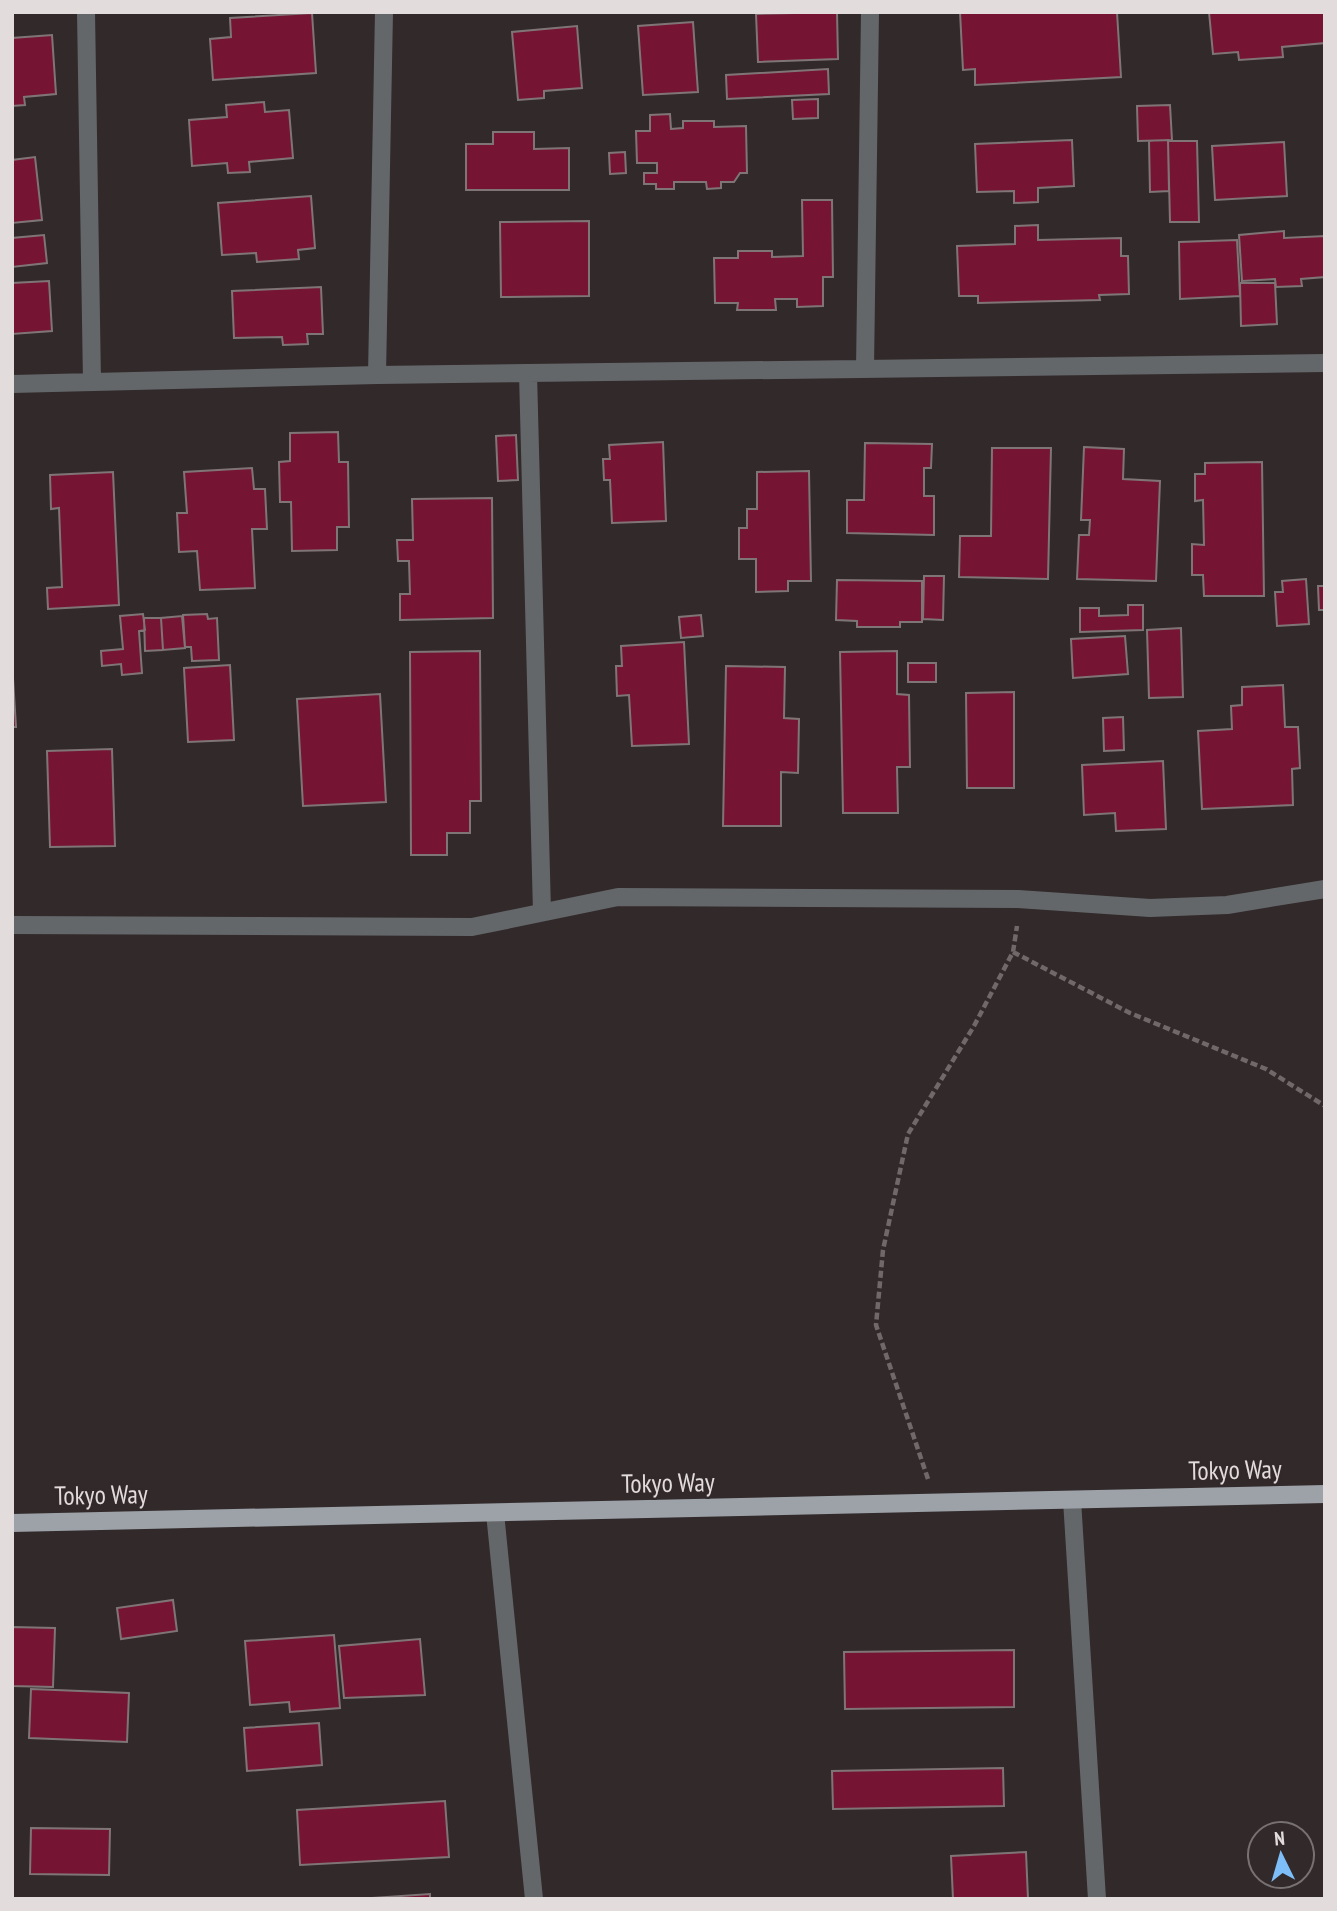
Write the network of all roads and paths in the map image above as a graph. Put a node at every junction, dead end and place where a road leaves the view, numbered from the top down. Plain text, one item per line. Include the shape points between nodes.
1 (86, 12) edge
2 (384, 12) edge
3 (870, 12) edge
4 (1325, 363) edge
5 (865, 369) junction
6 (528, 373) junction
7 (377, 375) junction
8 (92, 382) junction
9 (12, 384) edge
10 (1325, 889) edge
11 (1018, 899) junction
12 (542, 912) junction
13 (12, 925) edge
14 (1013, 952) junction
15 (1325, 1106) edge
16 (1325, 1494) edge
17 (1072, 1500) junction
18 (934, 1503) junction
19 (495, 1513) junction
20 (12, 1523) edge
21 (534, 1899) edge
22 (1097, 1899) edge

1 - 8 street
2 - 7 street
3 - 5 street
4 - 5 street
5 - 6 street
6 - 7 street
6 - 12 street
7 - 8 street
8 - 9 street
10 - 11 street via 1227,905 1150,908
11 - 12 street via 618,897
11 - 14 path
12 - 13 street via 472,926
14 - 15 path via 1130,1013 1266,1069
14 - 18 path via 908,1134 883,1250 876,1325
16 - 17 main road, Tokyo Way
17 - 18 main road, Tokyo Way
17 - 22 street
18 - 19 main road, Tokyo Way
19 - 20 main road, Tokyo Way
19 - 21 street

